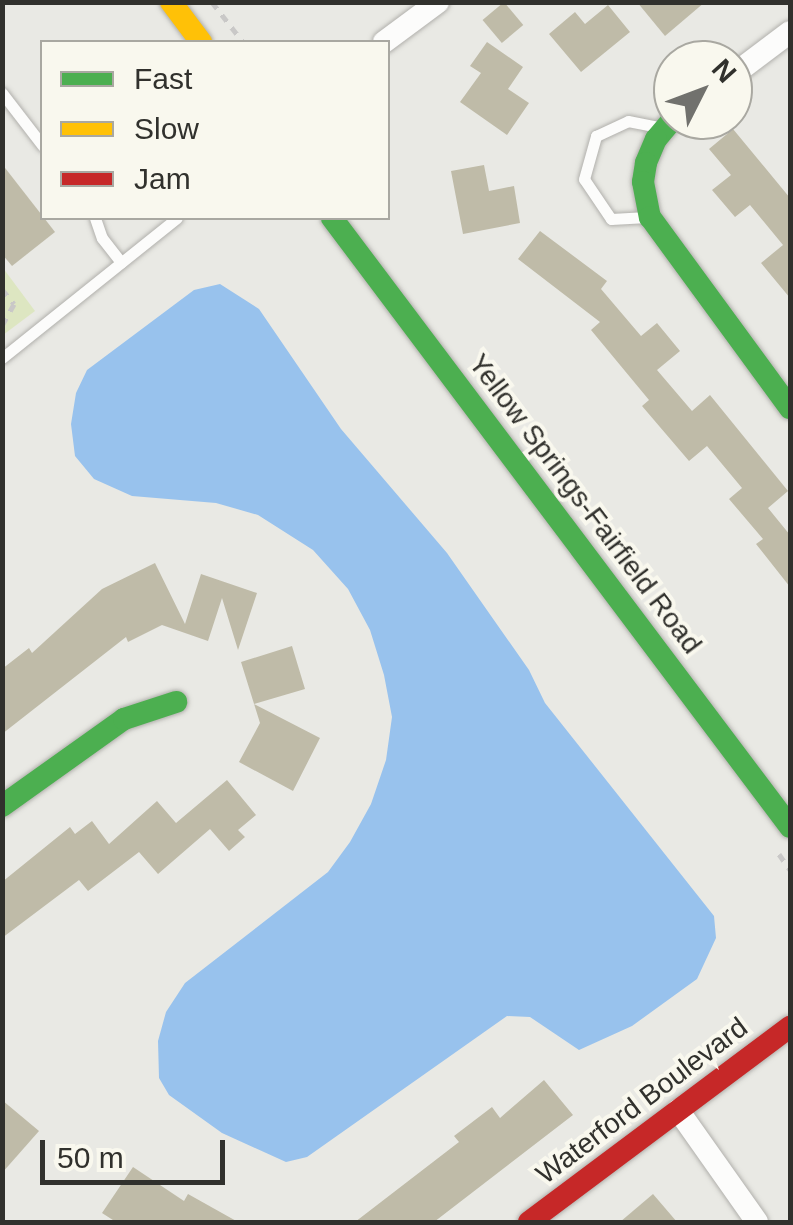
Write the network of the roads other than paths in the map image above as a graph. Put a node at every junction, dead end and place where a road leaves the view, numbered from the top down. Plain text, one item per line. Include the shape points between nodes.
1 (171, 2) edge
2 (438, 2) edge
3 (790, 32) edge
4 (191, 36) edge
5 (387, 40) edge
6 (753, 60) edge
7 (2, 92) edge
8 (653, 123) edge
9 (660, 140) edge
10 (40, 141) edge
11 (650, 217) junction
12 (97, 220) edge
13 (174, 220) edge
14 (334, 220) edge
15 (122, 262) junction
16 (2, 358) edge
17 (790, 408) edge
18 (176, 702) dead end
19 (2, 806) edge
20 (790, 827) edge
21 (790, 1027) edge
22 (678, 1110) junction
23 (529, 1222) edge
24 (757, 1222) edge

1 - 4 street
2 - 5 street
3 - 6 street
7 - 10 lane
8 - 11 lane via 628,121 596,136 584,179 611,219
9 - 11 street via 643,182
11 - 17 street
12 - 15 lane
13 - 15 lane
14 - 20 street, Yellow Springs-Fairfield Road
15 - 16 lane
18 - 19 street via 124,718
21 - 22 street, Waterford Boulevard
22 - 23 street, Waterford Boulevard
22 - 24 street

